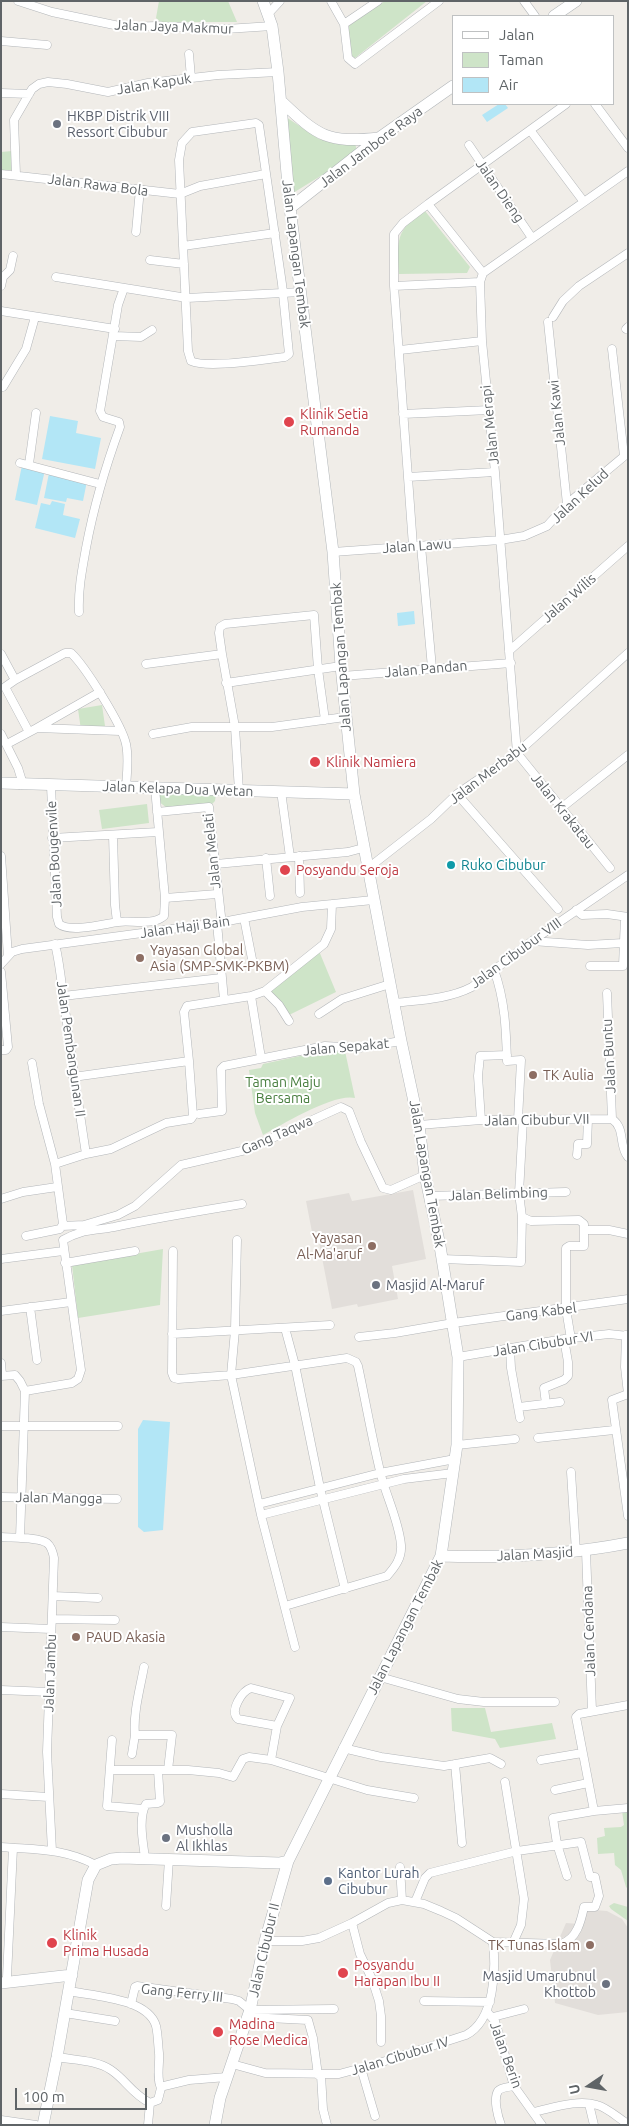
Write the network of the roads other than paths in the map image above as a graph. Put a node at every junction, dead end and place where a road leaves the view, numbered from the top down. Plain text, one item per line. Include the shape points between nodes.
1 (18, 1) edge
2 (263, 1) edge
3 (280, 1) edge
4 (331, 1) edge
5 (378, 1) edge
6 (439, 1) edge
7 (524, 1) edge
8 (576, 1) edge
9 (268, 14) junction
10 (534, 15) edge
11 (555, 15) edge
12 (344, 24) junction
13 (272, 26) junction
14 (1, 41) edge
15 (47, 45) dead end
16 (189, 54) dead end
17 (278, 72) junction
18 (191, 78) junction
19 (452, 87) edge
20 (1, 92) edge
21 (31, 92) junction
22 (282, 102) junction
23 (565, 105) edge
24 (596, 105) edge
25 (530, 130) junction
26 (379, 138) junction
27 (469, 145) dead end
28 (628, 148) edge
29 (482, 165) junction
30 (628, 171) edge
31 (1, 174) edge
32 (266, 174) junction
33 (16, 176) junction
34 (140, 189) junction
35 (180, 194) junction
36 (584, 202) junction
37 (428, 204) junction
38 (290, 208) junction
39 (136, 232) dead end
40 (275, 233) junction
41 (532, 238) junction
42 (183, 246) junction
43 (628, 253) edge
44 (13, 256) dead end
45 (150, 260) dead end
46 (184, 264) junction
47 (483, 272) junction
48 (56, 277) dead end
49 (480, 282) junction
50 (1, 286) edge
51 (394, 286) junction
52 (124, 288) junction
53 (301, 292) junction
54 (284, 294) junction
55 (187, 298) junction
56 (1, 311) edge
57 (35, 316) junction
58 (152, 330) dead end
59 (114, 333) junction
60 (482, 341) junction
61 (612, 349) dead end
62 (400, 350) junction
63 (4, 387) dead end
64 (489, 410) junction
65 (36, 413) dead end
66 (403, 414) junction
67 (626, 454) edge
68 (20, 462) dead end
69 (29, 464) junction
70 (495, 472) junction
71 (408, 477) junction
72 (100, 484) junction
73 (567, 504) junction
74 (500, 540) junction
75 (417, 546) junction
76 (628, 546) edge
77 (333, 552) junction
78 (79, 612) dead end
79 (509, 650) junction
80 (628, 653) edge
81 (1, 654) edge
82 (222, 654) junction
83 (510, 663) junction
84 (146, 664) dead end
85 (432, 668) junction
86 (318, 670) junction
87 (341, 671) junction
88 (15, 680) junction
89 (226, 683) junction
90 (100, 692) junction
91 (345, 717) junction
92 (325, 720) junction
93 (235, 727) junction
94 (33, 730) junction
95 (120, 731) junction
96 (1, 734) edge
97 (153, 734) dead end
98 (7, 744) junction
99 (517, 753) junction
100 (628, 755) edge
101 (1, 783) edge
102 (20, 785) junction
103 (51, 786) junction
104 (126, 787) junction
105 (155, 788) junction
106 (239, 791) junction
107 (281, 792) junction
108 (354, 794) junction
109 (457, 794) junction
110 (560, 809) junction
111 (157, 812) junction
112 (158, 832) junction
113 (113, 835) junction
114 (52, 838) junction
115 (363, 848) junction
116 (1, 856) edge
117 (299, 856) junction
118 (290, 857) junction
119 (266, 858) junction
120 (216, 864) junction
121 (610, 868) dead end
122 (367, 869) junction
123 (628, 876) edge
124 (300, 893) dead end
125 (217, 894) junction
126 (270, 896) dead end
127 (166, 898) junction
128 (373, 900) junction
129 (332, 904) junction
130 (558, 909) dead end
131 (576, 910) junction
132 (3, 914) edge
133 (626, 917) edge
134 (244, 918) junction
135 (219, 919) junction
136 (118, 922) junction
137 (532, 941) junction
138 (623, 943) junction
139 (55, 944) junction
140 (8, 956) junction
141 (252, 959) dead end
142 (1, 964) edge
143 (590, 966) dead end
144 (494, 970) junction
145 (1, 972) edge
146 (221, 978) junction
147 (390, 984) junction
148 (265, 991) junction
149 (607, 993) dead end
150 (63, 996) junction
151 (251, 996) junction
152 (224, 1000) junction
153 (394, 1003) junction
154 (319, 1014) dead end
155 (289, 1021) dead end
156 (4, 1022) edge
157 (401, 1041) junction
158 (1, 1050) edge
159 (506, 1054) junction
160 (261, 1058) junction
161 (189, 1061) junction
162 (32, 1063) dead end
163 (74, 1077) junction
164 (199, 1114) dead end
165 (588, 1119) junction
166 (612, 1119) junction
167 (481, 1120) junction
168 (521, 1120) junction
169 (419, 1124) junction
170 (86, 1154) junction
171 (577, 1155) dead end
172 (628, 1157) edge
173 (55, 1164) junction
174 (425, 1175) junction
175 (57, 1187) junction
176 (566, 1192) dead end
177 (519, 1193) junction
178 (430, 1196) junction
179 (1, 1199) edge
180 (242, 1204) dead end
181 (522, 1217) junction
182 (62, 1226) junction
183 (584, 1230) junction
184 (628, 1234) edge
185 (26, 1236) dead end
186 (237, 1240) dead end
187 (63, 1251) junction
188 (135, 1251) dead end
189 (172, 1251) dead end
190 (1, 1259) edge
191 (442, 1259) junction
192 (65, 1263) junction
193 (628, 1299) edge
194 (71, 1302) junction
195 (30, 1307) junction
196 (566, 1309) junction
197 (1, 1310) edge
198 (453, 1323) junction
199 (330, 1325) dead end
200 (285, 1328) junction
201 (236, 1330) junction
202 (172, 1334) junction
203 (627, 1335) edge
204 (359, 1336) dead end
205 (568, 1339) junction
206 (510, 1349) junction
207 (458, 1357) junction
208 (38, 1360) dead end
209 (1, 1363) edge
210 (295, 1365) junction
211 (2, 1375) edge
212 (230, 1375) junction
213 (24, 1391) junction
214 (628, 1394) edge
215 (560, 1402) dead end
216 (546, 1404) junction
217 (519, 1407) junction
218 (520, 1418) dead end
219 (1, 1426) edge
220 (23, 1426) junction
221 (118, 1426) dead end
222 (614, 1430) junction
223 (538, 1438) dead end
224 (515, 1439) dead end
225 (457, 1445) junction
226 (455, 1459) junction
227 (571, 1472) dead end
228 (380, 1473) junction
229 (453, 1473) junction
230 (383, 1484) junction
231 (320, 1488) junction
232 (1, 1497) edge
233 (22, 1498) junction
234 (323, 1499) junction
235 (117, 1500) dead end
236 (259, 1504) junction
237 (261, 1515) junction
238 (628, 1516) edge
239 (1, 1537) edge
240 (20, 1538) junction
241 (628, 1543) edge
242 (581, 1552) junction
243 (439, 1560) junction
244 (345, 1589) junction
245 (53, 1596) junction
246 (98, 1598) dead end
247 (285, 1606) junction
248 (52, 1619) junction
249 (115, 1620) dead end
250 (1, 1627) edge
251 (51, 1629) junction
252 (295, 1647) dead end
253 (144, 1667) dead end
254 (380, 1677) junction
255 (1, 1690) edge
256 (49, 1692) junction
257 (555, 1702) dead end
258 (628, 1705) edge
259 (592, 1711) junction
260 (278, 1726) junction
261 (136, 1735) junction
262 (112, 1740) dead end
263 (343, 1748) junction
264 (582, 1753) junction
265 (132, 1754) dead end
266 (271, 1760) junction
267 (541, 1760) dead end
268 (455, 1764) junction
269 (501, 1764) dead end
270 (111, 1770) junction
271 (158, 1770) junction
272 (168, 1770) junction
273 (327, 1779) junction
274 (505, 1782) dead end
275 (588, 1783) junction
276 (555, 1790) dead end
277 (1, 1794) edge
278 (48, 1796) junction
279 (414, 1798) dead end
280 (628, 1808) edge
281 (143, 1809) junction
282 (594, 1811) junction
283 (462, 1843) dead end
284 (557, 1844) junction
285 (1, 1847) edge
286 (13, 1848) junction
287 (52, 1851) junction
288 (517, 1851) junction
289 (145, 1858) junction
290 (168, 1859) junction
291 (288, 1860) junction
292 (96, 1865) junction
293 (400, 1868) dead end
294 (604, 1875) dead end
295 (567, 1876) dead end
296 (596, 1877) junction
297 (402, 1900) junction
298 (415, 1902) junction
299 (166, 1906) dead end
300 (352, 1923) junction
301 (5, 1929) edge
302 (265, 1941) junction
303 (493, 1942) junction
304 (513, 1943) junction
305 (72, 1975) junction
306 (4, 1980) edge
307 (69, 1992) junction
308 (424, 2001) dead end
309 (490, 2002) junction
310 (131, 2004) junction
311 (334, 2008) dead end
312 (524, 2009) dead end
313 (65, 2013) junction
314 (249, 2013) junction
315 (490, 2014) junction
316 (115, 2021) dead end
317 (382, 2042) dead end
318 (57, 2057) junction
319 (232, 2064) junction
320 (361, 2068) junction
321 (319, 2075) junction
322 (227, 2077) junction
323 (514, 2086) junction
324 (161, 2088) junction
325 (150, 2103) junction
326 (589, 2104) junction
327 (534, 2112) junction
328 (375, 2116) dead end
329 (1, 2120) edge
330 (628, 2124) edge
331 (36, 2125) edge
332 (43, 2125) edge
333 (148, 2125) edge
334 (214, 2125) edge
335 (327, 2125) edge
336 (501, 2125) edge
337 (542, 2125) edge
338 (594, 2125) edge

1 - 13 street, Jalan Jaya Makmur via 52,12 124,27 226,29
2 - 9 street, Jalan Lapangan Tembak
3 - 9 street
4 - 12 street
5 - 12 street
6 - 12 street via 355,64 348,58
7 - 10 street
8 - 11 street
9 - 13 street, Jalan Lapangan Tembak
13 - 17 street, Jalan Lapangan Tembak
14 - 15 street
16 - 18 street
17 - 18 street, Jalan Kapuk
17 - 22 street, Jalan Lapangan Tembak
18 - 21 street, Jalan Kapuk via 108,92 48,82 39,84
19 - 26 street, Jalan Jambore Raya
20 - 21 street, Jalan Kapuk
21 - 33 street via 14,120
22 - 26 street via 321,134 343,140
22 - 38 street, Jalan Lapangan Tembak
23 - 25 street
24 - 28 street
25 - 29 street
25 - 36 street
26 - 38 street, Jalan Jambore Raya
27 - 29 street, Jalan Dieng
29 - 37 street
29 - 41 street, Jalan Dieng
30 - 36 street
31 - 33 street, Jalan Rawa Bola
32 - 35 street, Jalan Rawa Bola via 200,186
32 - 35 street via 258,123 199,130 185,138 180,151
32 - 40 street
33 - 34 street, Jalan Rawa Bola
34 - 35 street, Jalan Rawa Bola
34 - 39 street
35 - 42 street
36 - 41 street
37 - 47 street
37 - 51 street via 402,223 394,234
38 - 53 street, Jalan Lapangan Tembak
40 - 42 street
40 - 54 street
41 - 47 street
42 - 46 street
43 - 73 street, Jalan Kawi via 579,286 563,300 550,320
44 - 50 street
45 - 46 street
46 - 55 street
47 - 49 street, Jalan Merapi
48 - 52 street
49 - 51 street
49 - 60 street, Jalan Merapi
51 - 62 street
52 - 55 street
52 - 59 street
53 - 54 street
53 - 77 street, Jalan Lapangan Tembak
54 - 55 street
54 - 55 street via 288,356 210,364 191,361 189,356
56 - 57 street
57 - 59 street
57 - 63 street via 26,349
58 - 59 street via 141,337
59 - 72 street via 100,411 103,417 117,420 120,427
60 - 62 street
60 - 64 street, Jalan Merapi
61 - 67 street
62 - 66 street
64 - 66 street
64 - 70 street, Jalan Merapi
65 - 69 street
66 - 71 street
67 - 73 street, Jalan Kelud
68 - 69 street
69 - 72 street
70 - 71 street
70 - 74 street, Jalan Merapi
71 - 75 street
72 - 78 street via 78,588
73 - 74 street, Jalan Kelud via 547,526 524,536
74 - 75 street, Jalan Lawu
74 - 79 street, Jalan Merapi
75 - 77 street, Jalan Lawu
75 - 85 street
76 - 79 street, Jalan Wilis
77 - 87 street, Jalan Lapangan Tembak
79 - 83 street, Jalan Merapi
80 - 99 street, Jalan Merbabu
81 - 88 street
82 - 84 street
82 - 86 street via 219,633 225,624 314,616
82 - 89 street
83 - 85 street, Jalan Pandan
83 - 99 street, Jalan Merapi
85 - 87 street, Jalan Pandan
86 - 87 street, Jalan Pandan
86 - 89 street, Jalan Pandan
86 - 92 street
87 - 91 street, Jalan Lapangan Tembak
88 - 90 street via 65,653 73,654
88 - 94 street via 6,685 6,689
89 - 93 street
90 - 94 street
90 - 95 street
91 - 92 street
91 - 108 street, Jalan Lapangan Tembak
92 - 93 street via 264,728
93 - 97 street via 192,727
93 - 106 street
94 - 95 street
94 - 98 street
95 - 104 street via 126,746
96 - 98 street
98 - 102 street via 18,768
99 - 109 street, Jalan Merbabu
99 - 110 street, Jalan Krakatau
100 - 110 street
101 - 102 street, Jalan Kelapa Dua Wetan
102 - 103 street, Jalan Kelapa Dua Wetan
103 - 104 street, Jalan Kelapa Dua Wetan
103 - 114 street, Jalan Bougenvile
104 - 105 street, Jalan Kelapa Dua Wetan
105 - 106 street, Jalan Kelapa Dua Wetan
105 - 111 street
106 - 107 street, Jalan Kelapa Dua Wetan
107 - 108 street, Jalan Kelapa Dua Wetan
107 - 118 street
108 - 115 street, Jalan Lapangan Tembak
109 - 122 street, Jalan Merbabu via 431,819
109 - 130 street
110 - 121 street, Jalan Krakatau
111 - 112 street
111 - 120 street, Jalan Melati via 209,807
112 - 113 street
112 - 127 street
113 - 114 street
113 - 136 street
114 - 136 street, Jalan Bougenvile via 56,917 60,924 66,928
115 - 117 street
115 - 122 street, Jalan Lapangan Tembak
116 - 132 street
117 - 118 street
117 - 124 street
118 - 119 street
119 - 120 street
119 - 126 street
120 - 125 street, Jalan Melati
122 - 128 street, Jalan Lapangan Tembak
123 - 131 street, Jalan Cibubur VIII
125 - 127 street
125 - 135 street, Jalan Melati
127 - 136 street via 165,913 159,920
128 - 129 street, Jalan Haji Bain
128 - 147 street, Jalan Lapangan Tembak
129 - 134 street, Jalan Haji Bain
129 - 148 street via 331,929 324,944
131 - 133 street via 582,915
131 - 137 street, Jalan Cibubur VIII
132 - 140 street
133 - 138 street
134 - 135 street, Jalan Haji Bain
134 - 141 street
135 - 139 street, Jalan Haji Bain
135 - 146 street, Jalan Melati
137 - 138 street via 588,945
137 - 144 street, Jalan Cibubur VIII
138 - 143 street via 623,966
139 - 140 street, Jalan Haji Bain via 22,949
139 - 150 street, Jalan Pembangunan II
140 - 142 street, Jalan Haji Bain
144 - 153 street, Jalan Cibubur VIII via 461,993
144 - 159 street via 503,1003 508,1041
145 - 156 street
146 - 150 street
146 - 152 street, Jalan Melati
147 - 153 street, Jalan Lapangan Tembak
147 - 154 street via 342,999
148 - 151 street
148 - 155 street via 279,1004
149 - 166 street, Jalan Buntu
150 - 163 street, Jalan Pembangunan II
151 - 152 street
151 - 160 street
152 - 161 street via 187,1006 184,1012
153 - 157 street, Jalan Lapangan Tembak
156 - 158 street via 8,1048
157 - 160 street, Jalan Sepakat via 359,1048 325,1046
157 - 169 street, Jalan Lapangan Tembak
159 - 167 street via 480,1056
159 - 168 street via 507,1060 521,1060
160 - 164 street, Jalan Sepakat via 224,1066 222,1111
161 - 163 street
161 - 170 street via 191,1119 166,1123 111,1149
162 - 173 street
163 - 170 street, Jalan Pembangunan II
165 - 166 street, Jalan Cibubur VII
165 - 168 street, Jalan Cibubur VII
165 - 171 street via 587,1144 578,1144
166 - 172 street via 620,1126
167 - 168 street, Jalan Cibubur VII
167 - 169 street, Jalan Cibubur VII
168 - 177 street
169 - 174 street, Jalan Lapangan Tembak
170 - 173 street
173 - 175 street
174 - 178 street, Jalan Lapangan Tembak
174 - 182 street, Gang Taqwa via 391,1190 383,1188 349,1111 341,1107 246,1150 181,1165 135,1206 118,1215 84,1225
175 - 179 street
175 - 182 street
176 - 177 street, Jalan Belimbing
177 - 178 street, Jalan Belimbing
177 - 181 street
178 - 191 street, Jalan Lapangan Tembak
180 - 187 street via 81,1231 61,1242
181 - 183 street via 530,1221 579,1220 584,1224
181 - 191 street via 521,1262
182 - 185 street
183 - 184 street
183 - 196 street via 584,1246 566,1248
186 - 201 street
187 - 190 street
187 - 192 street
188 - 192 street
189 - 202 street
191 - 198 street, Jalan Lapangan Tembak
192 - 194 street
193 - 196 street, Gang Kabel
194 - 195 street
194 - 213 street via 81,1370 78,1379 72,1383
195 - 197 street
195 - 208 street
196 - 198 street, Gang Kabel
196 - 205 street
198 - 204 street, Gang Kabel
198 - 207 street, Jalan Lapangan Tembak
199 - 200 street
200 - 201 street
200 - 210 street
201 - 202 street
201 - 212 street
202 - 212 street via 174,1378
203 - 205 street, Jalan Cibubur VI
203 - 214 street via 625,1367
205 - 206 street, Jalan Cibubur VI
205 - 216 street via 568,1376 544,1388
206 - 207 street, Jalan Cibubur VI
206 - 217 street
207 - 225 street, Jalan Lapangan Tembak
209 - 211 street
210 - 212 street
210 - 228 street via 348,1358 356,1362
210 - 231 street
211 - 213 street via 15,1375
212 - 236 street
213 - 220 street
214 - 222 street via 612,1400
215 - 216 street
216 - 217 street
217 - 218 street
219 - 220 street
220 - 221 street
220 - 233 street
222 - 223 street
222 - 238 street
224 - 225 street
225 - 226 street, Jalan Lapangan Tembak
226 - 228 street
226 - 229 street, Jalan Lapangan Tembak
227 - 242 street, Jalan Cendana
228 - 230 street
228 - 231 street
229 - 230 street
229 - 243 street, Jalan Lapangan Tembak
230 - 234 street
230 - 244 street via 399,1538 399,1559 387,1576
231 - 234 street
231 - 236 street
232 - 233 street, Jalan Mangga
233 - 235 street, Jalan Mangga
233 - 240 street
234 - 237 street
234 - 244 street
236 - 237 street
237 - 247 street
239 - 240 street, Jalan Jambu
240 - 245 street, Jalan Jambu via 48,1543 52,1549
241 - 242 street, Jalan Masjid
242 - 243 street, Jalan Masjid
242 - 259 street, Jalan Cendana
243 - 254 street, Jalan Lapangan Tembak
244 - 247 street
245 - 246 street
245 - 248 street, Jalan Jambu
247 - 252 street
248 - 249 street
248 - 251 street, Jalan Jambu
250 - 251 street
251 - 256 street, Jalan Jambu
253 - 261 street via 135,1718
254 - 257 street via 458,1699
254 - 263 street, Jalan Lapangan Tembak
255 - 256 street
256 - 278 street, Jalan Jambu
258 - 259 street
259 - 264 street via 576,1717
260 - 260 street via 289,1696 251,1688 245,1690 235,1716
260 - 266 street
261 - 265 street
261 - 272 street via 172,1735
262 - 270 street
263 - 268 street via 381,1757 444,1766
263 - 273 street, Jalan Lapangan Tembak
264 - 267 street
264 - 275 street
266 - 272 street via 246,1757 233,1777 203,1771
266 - 273 street
268 - 269 street via 490,1758
268 - 283 street
270 - 271 street
270 - 281 street via 107,1806
271 - 272 street
271 - 281 street via 159,1803 146,1804
273 - 279 street
273 - 291 street, Jalan Lapangan Tembak
274 - 288 street
275 - 276 street
275 - 282 street
277 - 278 street
278 - 287 street, Jalan Jambu
280 - 282 street
281 - 289 street
282 - 284 street via 553,1818
284 - 288 street
284 - 295 street
284 - 296 street via 580,1838 590,1878
285 - 286 street
286 - 287 street
286 - 301 street
287 - 292 street via 76,1855
288 - 298 street via 430,1873
288 - 304 street via 524,1913
289 - 290 street
289 - 292 street via 111,1859
290 - 291 street via 279,1863
290 - 299 street
291 - 302 street, Jalan Cibubur II
292 - 305 street via 88,1880
293 - 297 street
294 - 296 street
296 - 304 street via 599,1896 596,1906 583,1908 580,1926 565,1942
297 - 298 street
297 - 300 street via 388,1903
298 - 303 street via 456,1918
300 - 302 street via 312,1940
300 - 317 street via 378,2000
301 - 306 street
302 - 314 street, Jalan Cibubur II
303 - 304 street
303 - 309 street, Jalan Cibubur IV via 495,1962
305 - 306 street
305 - 307 street
307 - 310 street
307 - 313 street
308 - 309 street
309 - 315 street, Jalan Cibubur IV
310 - 314 street, Gang Ferry III via 136,1986 232,1999 239,2001
310 - 324 street, Gang Ferry III via 149,2014 156,2025
311 - 314 street
312 - 315 street
313 - 316 street
313 - 318 street
314 - 319 street, Jalan Cibubur II
314 - 321 street via 308,2020
315 - 320 street, Jalan Cibubur IV via 466,2035
315 - 323 street, Jalan Berin
318 - 325 street via 105,2066
318 - 332 street
319 - 321 street, Jalan Cibubur IV via 265,2073
319 - 322 street, Jalan Cibubur II
320 - 321 street, Jalan Cibubur IV
320 - 328 street
321 - 335 street
322 - 324 street via 189,2080
322 - 334 street, Jalan Cibubur II
323 - 327 street, Jalan Berin
323 - 336 street via 501,2089 497,2094
324 - 325 street via 158,2100
325 - 333 street
326 - 327 street
326 - 330 street via 599,2105
326 - 338 street
327 - 337 street, Jalan Berin
329 - 331 street

